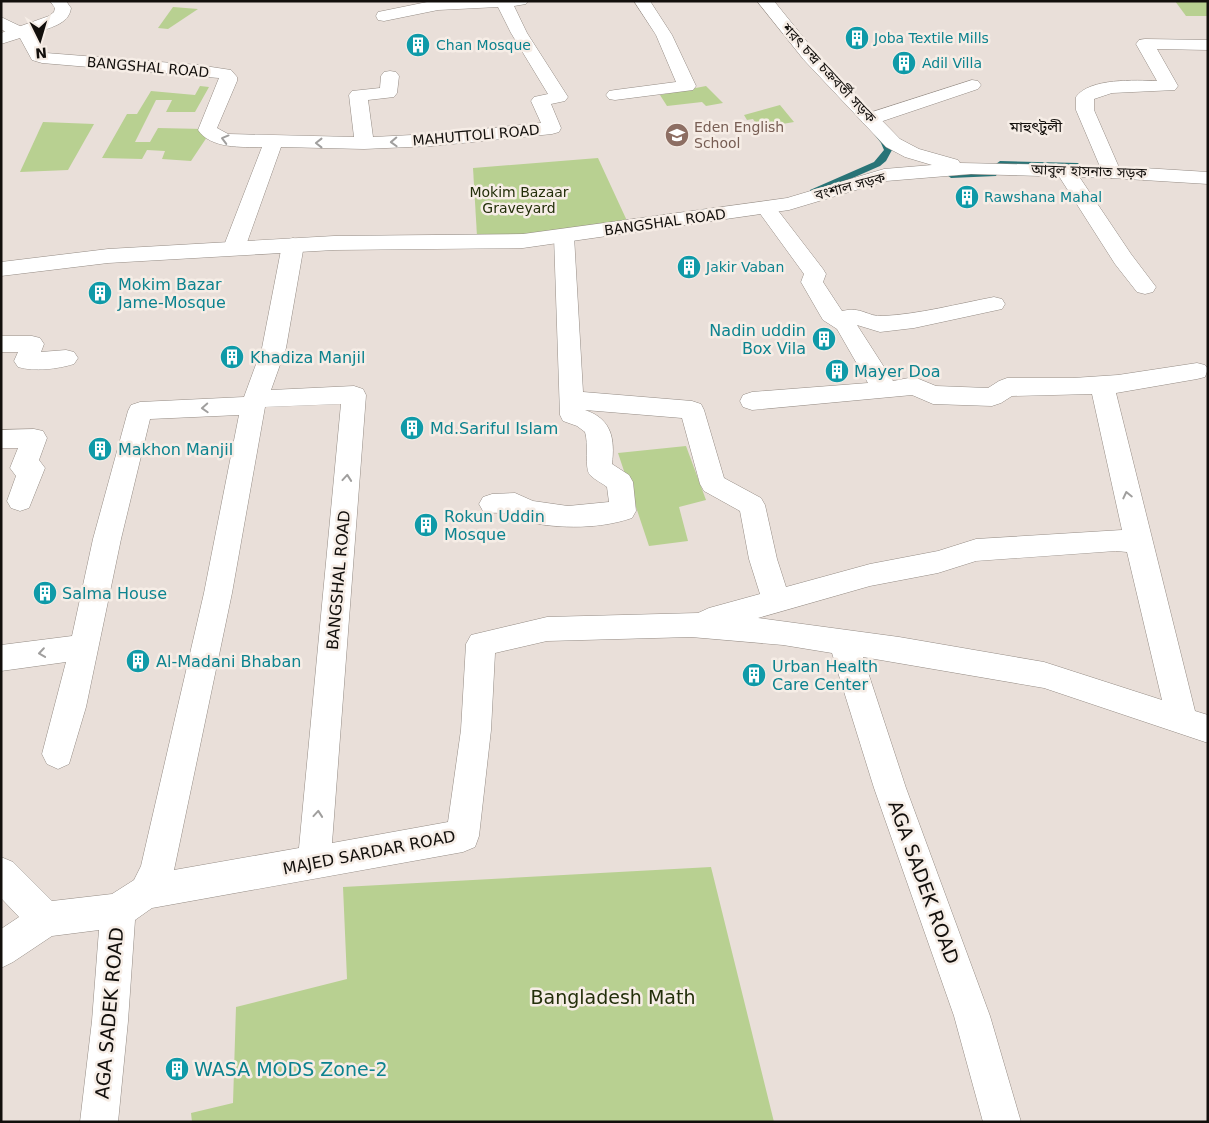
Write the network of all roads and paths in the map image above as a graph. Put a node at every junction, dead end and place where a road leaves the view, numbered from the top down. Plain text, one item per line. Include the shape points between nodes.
1 (58, 1) edge
2 (642, 1) edge
3 (765, 1) edge
4 (512, 2) edge
5 (384, 16) dead end
6 (1, 22) edge
7 (20, 31) junction
8 (1, 39) edge
9 (1208, 45) edge
10 (390, 76) dead end
11 (972, 85) dead end
12 (614, 95) dead end
13 (870, 119) junction
14 (274, 143) junction
15 (364, 143) junction
16 (894, 143) junction
17 (971, 168) junction
18 (1065, 170) junction
19 (1111, 172) junction
20 (884, 175) junction
21 (1208, 178) edge
22 (789, 204) joint
23 (766, 208) junction
24 (564, 236) junction
25 (293, 245) junction
26 (234, 248) junction
27 (1, 269) edge
28 (1145, 287) dead end
29 (994, 304) dead end
30 (839, 320) junction
31 (1, 344) edge
32 (66, 358) dead end
33 (1197, 371) dead end
34 (1102, 385) junction
35 (888, 390) junction
36 (572, 400) junction
37 (752, 401) dead end
38 (255, 402) junction
39 (1, 439) edge
40 (20, 500) dead end
41 (492, 504) dead end
42 (1138, 542) junction
43 (777, 601) junction
44 (691, 625) junction
45 (843, 642) junction
46 (83, 647) junction
47 (1, 658) edge
48 (1195, 725) edge
49 (58, 754) dead end
50 (314, 863) junction
51 (1, 874) edge
52 (132, 902) junction
53 (46, 919) junction
54 (1, 950) edge
55 (99, 1122) edge
56 (1002, 1122) edge

1 - 7 street via 63,8 55,20
2 - 12 street via 664,35 687,86
3 - 13 street, শরৎ চন্দ্র চক্রবর্তী সড়ক
4 - 5 street via 438,5
4 -> 15 street, MAHUTTOLI ROAD via 519,33 559,98 540,101 552,128
6 - 7 street
7 - 8 street
14 -> 7 street, BANGSHAL ROAD via 223,139 207,130 228,81 225,74 42,58
9 - 19 street via 1145,44 1169,86 1122,87 1084,97 1085,110
10 - 15 street via 388,93 358,96
11 - 13 street
13 - 16 street, শরৎ চন্দ্র চক্রবর্তী সড়ক
15 -> 14 street, MAHUTTOLI ROAD
14 - 26 street
16 - 17 street, শরৎ চন্দ্র চক্রবর্তী সড়ক via 929,159
16 - 20 street via 896,161
17 - 18 street, আবুল হাসনাত সড়ক
17 - 20 street, বংশাল সড়ক
18 - 19 street, আবুল হাসনাত সড়ক
18 - 28 street
19 - 21 street, আবুল হাসনাত সড়ক
20 - 22 street, বংশাল সড়ক
22 - 23 street, BANGSHAL ROAD
23 - 24 street, BANGSHAL ROAD
23 - 30 street via 815,274 812,282 831,315
24 - 25 street, BANGSHAL ROAD via 523,241
24 - 36 street
25 - 26 street, BANGSHAL ROAD
25 - 38 street via 274,348
26 - 27 street, BANGSHAL ROAD via 108,256
29 - 30 street via 880,324 853,316
30 - 35 street via 845,324 881,384
31 - 32 street via 32,344 26,361
33 - 34 street
34 - 35 street via 1006,387 992,397 933,395 914,386
42 -> 34 street
35 - 37 street
36 - 41 street via 572,414 589,419 597,427 601,452 599,468 620,482 623,510 568,517 527,512 515,503
36 - 43 street via 692,410 713,484 752,505 763,559
38 -> 46 street, BANGSHAL ROAD via 140,411
50 -> 38 street, BANGSHAL ROAD via 354,395
38 - 52 street via 218,593 157,871
39 - 40 street via 34,438 23,468 32,468
42 - 43 street via 1106,541 976,550
42 - 48 street
43 - 44 street
44 - 45 street
44 - 50 street, MAJED SARDAR ROAD via 547,629 481,644 476,730 463,836
45 - 48 street via 1044,675
45 - 56 street, AGA SADEK ROAD via 890,788 972,1016
46 -> 47 street
46 - 49 street
50 - 52 street, MAJED SARDAR ROAD
51 - 53 street
52 - 53 street, AGA SADEK ROAD
52 - 55 street, AGA SADEK ROAD via 110,1021
53 - 54 street, AGA SADEK ROAD

